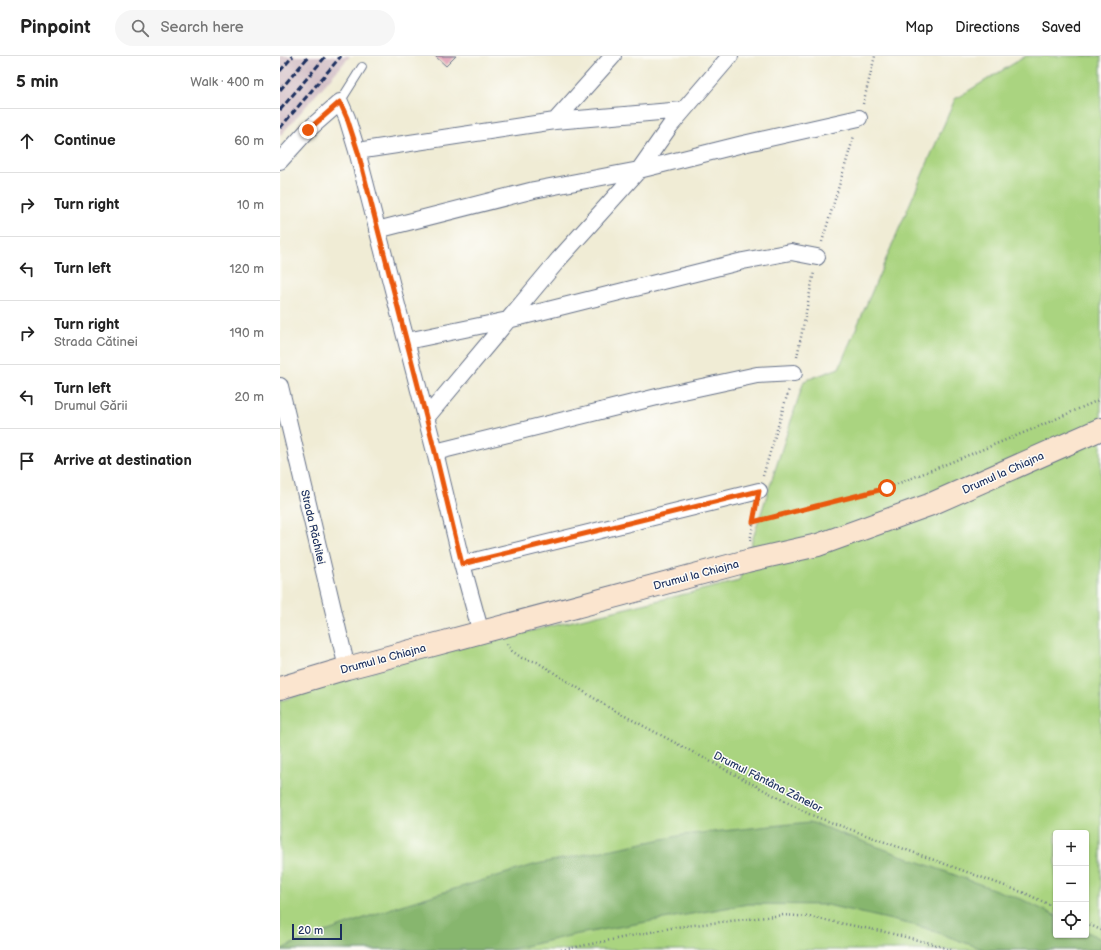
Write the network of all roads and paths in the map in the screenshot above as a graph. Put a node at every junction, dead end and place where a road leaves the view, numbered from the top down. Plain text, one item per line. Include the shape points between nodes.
1 (613, 56) edge
2 (730, 56) edge
3 (875, 56) edge
4 (362, 67) dead end
5 (340, 102) junction
6 (683, 110) junction
7 (859, 118) junction
8 (555, 121) junction
9 (358, 152) junction
10 (280, 161) edge
11 (639, 170) junction
12 (377, 230) junction
13 (817, 257) junction
14 (508, 320) junction
15 (407, 341) junction
16 (794, 373) junction
17 (280, 386) edge
18 (1101, 399) edge
19 (426, 418) junction
20 (1101, 429) edge
21 (435, 452) junction
22 (759, 491) junction
23 (753, 522) junction
24 (747, 561) junction
25 (462, 564) junction
26 (488, 631) junction
27 (347, 668) junction
28 (280, 688) edge
29 (1053, 907) edge
30 (1089, 924) edge
31 (1101, 930) edge
32 (561, 950) edge
33 (951, 950) edge

1 - 8 street
2 - 6 street
3 - 7 path
4 - 5 lane
5 - 9 street
5 - 10 street via 308,130
6 - 8 street
6 - 11 street
7 - 11 street
7 - 13 path
8 - 9 street
9 - 12 street
11 - 12 street via 534,190
11 - 14 street
12 - 15 street
13 - 14 street via 791,252 743,261
13 - 16 path
14 - 15 street
14 - 19 street
15 - 19 street
16 - 21 street via 749,377 658,397
16 - 22 path
17 - 27 street, Strada Răchitei
18 - 23 path via 887,488
19 - 21 street
20 - 24 main road, Drumul la Chiajna via 929,505 818,545
21 - 25 street
22 - 23 path
22 - 25 street
23 - 24 path
24 - 26 main road, Drumul la Chiajna
25 - 26 street
26 - 27 main road, Drumul la Chiajna
26 - 29 path, Drumul Fântâna Zânelor via 522,658 537,662 608,707 811,815 1027,894
27 - 28 main road, Drumul la Chiajna
30 - 31 path
32 - 33 path via 676,927 784,915 810,917 885,932

